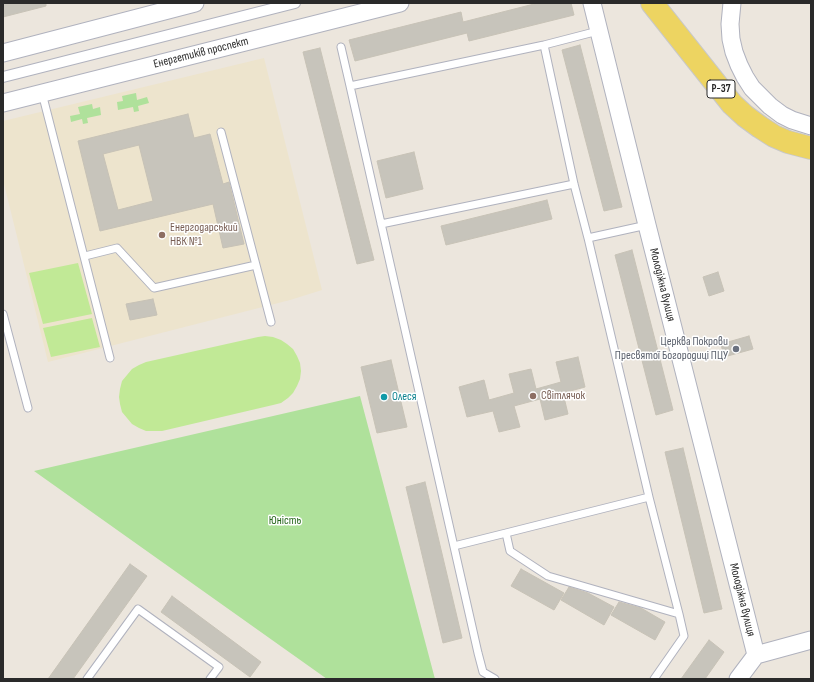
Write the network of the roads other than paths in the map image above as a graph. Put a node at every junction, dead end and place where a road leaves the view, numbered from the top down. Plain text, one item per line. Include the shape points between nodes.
1 (192, 3) edge
2 (295, 3) edge
3 (400, 3) edge
4 (592, 3) edge
5 (652, 3) edge
6 (732, 3) edge
7 (599, 31) junction
8 (544, 45) junction
9 (341, 47) dead end
10 (3, 53) edge
11 (3, 77) edge
12 (350, 86) junction
13 (42, 93) junction
14 (3, 103) edge
15 (811, 126) edge
16 (221, 132) dead end
17 (811, 148) edge
18 (574, 184) junction
19 (381, 224) junction
20 (647, 224) junction
21 (588, 238) junction
22 (85, 256) junction
23 (256, 265) junction
24 (3, 314) edge
25 (270, 322) dead end
26 (110, 358) dead end
27 (28, 408) dead end
28 (649, 497) junction
29 (506, 533) junction
30 (454, 546) junction
31 (678, 614) junction
32 (811, 640) edge
33 (756, 655) junction
34 (87, 679) edge
35 (210, 679) edge
36 (495, 679) edge
37 (654, 679) edge
38 (738, 679) edge

1 - 10 street
2 - 11 street
3 - 13 street, Енергетиків проспект
4 - 7 street, Молодіжна вулиця
5 - 17 main road, Р-37 via 732,104 745,116 774,136
6 - 15 street via 730,24 734,52 752,88 782,115
7 - 8 lane
7 - 20 street, Молодіжна вулиця
8 - 12 lane
8 - 18 lane
9 - 12 lane
12 - 19 lane
13 - 14 street, Енергетиків проспект
13 - 22 lane
16 - 23 lane
18 - 19 lane
18 - 21 lane
19 - 30 lane
20 - 21 lane
20 - 33 street, Молодіжна вулиця
21 - 28 lane
22 - 23 lane via 117,248 154,288
22 - 26 lane
23 - 25 lane
24 - 27 lane
28 - 29 lane
28 - 31 lane
29 - 30 lane
29 - 31 lane via 510,552 548,576
30 - 36 lane via 483,672
31 - 37 lane via 684,636
32 - 33 street
33 - 38 street
34 - 35 lane via 138,609 219,667

